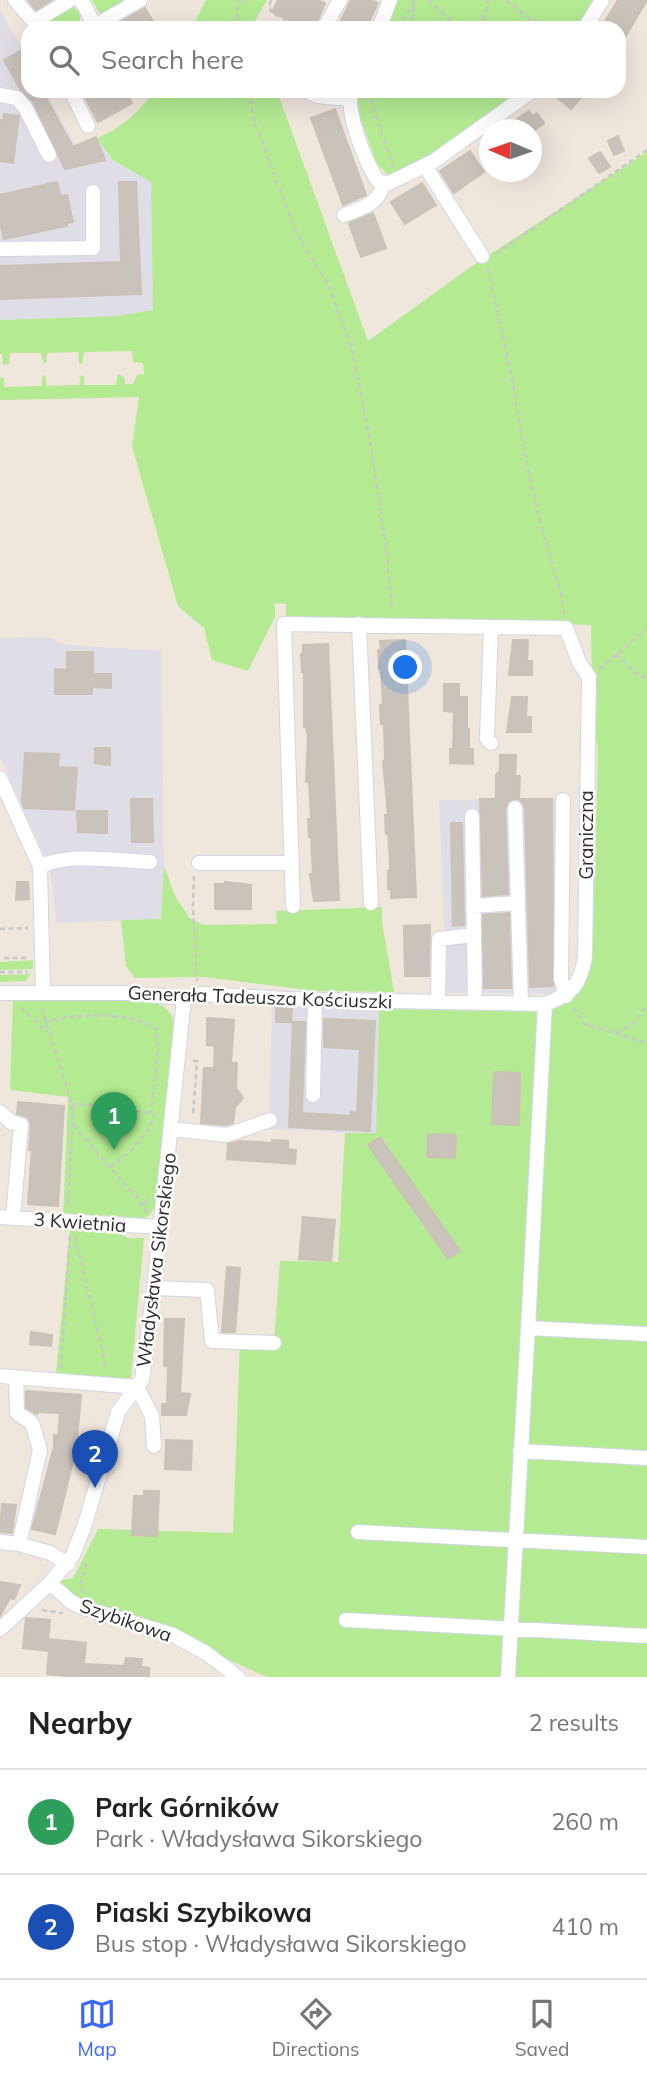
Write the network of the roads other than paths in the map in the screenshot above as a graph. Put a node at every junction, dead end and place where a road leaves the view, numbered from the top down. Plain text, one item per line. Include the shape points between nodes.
1 (15, 0) edge
2 (70, 0) edge
3 (81, 0) edge
4 (140, 0) edge
5 (340, 0) edge
6 (390, 0) edge
7 (602, 0) edge
8 (33, 21) edge
9 (41, 21) edge
10 (90, 21) edge
11 (103, 21) edge
12 (328, 21) edge
13 (382, 21) edge
14 (589, 21) edge
15 (0, 95) edge
16 (75, 98) edge
17 (350, 98) edge
18 (522, 98) edge
19 (88, 126) dead end
20 (49, 155) dead end
21 (425, 166) junction
22 (390, 182) junction
23 (93, 192) dead end
24 (344, 215) dead end
25 (0, 249) edge
26 (488, 257) road end
27 (359, 624) junction
28 (491, 627) junction
29 (491, 743) dead end
30 (0, 778) edge
31 (563, 800) dead end
32 (515, 808) dead end
33 (472, 816) dead end
34 (150, 862) dead end
35 (198, 863) road end
36 (291, 863) junction
37 (40, 867) junction
38 (371, 903) dead end
39 (517, 903) junction
40 (293, 906) dead end
41 (474, 906) junction
42 (474, 935) junction
43 (0, 993) edge
44 (190, 996) junction
45 (566, 996) junction
46 (42, 997) junction
47 (315, 999) junction
48 (438, 1002) junction
49 (475, 1003) junction
50 (521, 1003) junction
51 (545, 1004) junction
52 (313, 1095) dead end
53 (0, 1112) edge
54 (271, 1120) dead end
55 (171, 1129) junction
56 (7, 1217) edge
57 (160, 1227) junction
58 (154, 1288) junction
59 (528, 1328) junction
60 (647, 1334) edge
61 (274, 1343) dead end
62 (0, 1376) edge
63 (16, 1377) junction
64 (137, 1387) junction
65 (155, 1446) dead end
66 (520, 1451) junction
67 (647, 1458) edge
68 (358, 1532) dead end
69 (515, 1540) junction
70 (0, 1542) edge
71 (19, 1544) junction
72 (647, 1547) edge
73 (68, 1564) junction
74 (50, 1583) junction
75 (346, 1620) dead end
76 (0, 1629) edge
77 (511, 1629) junction
78 (647, 1636) edge
79 (238, 1677) edge
80 (508, 1677) edge

1 - 8 street
2 - 9 street
3 - 10 street
4 - 11 street
5 - 12 street
6 - 13 street
7 - 14 street
15 - 20 street via 17,98 25,107
16 - 19 street
17 - 22 street via 375,177
18 - 21 street
21 - 22 street
21 - 26 street
22 - 24 street via 375,201
23 - 25 street via 93,248
27 - 28 street
27 - 36 street via 282,627
27 - 38 street
28 - 29 street via 487,739
28 - 45 street, Graniczna via 566,628 589,677 585,957 576,985
30 - 37 street
31 - 45 street via 561,979
32 - 39 street
33 - 41 street
34 - 37 street via 68,859
35 - 36 street
36 - 40 street
37 - 46 street
39 - 41 street
39 - 50 street
41 - 42 street
42 - 48 street via 439,939
42 - 49 street
43 - 46 street, Generała Tadeusza Kościuszki
44 - 46 street, Generała Tadeusza Kościuszki
44 - 47 street, Generała Tadeusza Kościuszki
44 - 55 street, Władysława Sikorskiego
45 - 51 street
47 - 48 street, Generała Tadeusza Kościuszki
47 - 52 street
48 - 49 street, Generała Tadeusza Kościuszki
49 - 50 street, Generała Tadeusza Kościuszki
50 - 51 street
51 - 59 street
53 - 56 street via 21,1125
54 - 55 street via 234,1134
55 - 57 street, Władysława Sikorskiego
56 - 57 street, 3 Kwietnia
57 - 58 street, Władysława Sikorskiego
58 - 61 street via 206,1290 212,1341
58 - 64 street, Władysława Sikorskiego via 143,1374
59 - 60 street
59 - 66 street
62 - 63 street
63 - 64 street
63 - 71 street via 17,1413 32,1423 40,1450
64 - 65 street via 152,1416
64 - 73 street, Władysława Sikorskiego via 118,1412 85,1524
66 - 67 street
66 - 69 street
68 - 69 street
69 - 72 street
69 - 77 street
70 - 71 street
71 - 73 street
73 - 74 street, Władysława Sikorskiego
74 - 76 street, Władysława Sikorskiego
74 - 79 street, Szybikowa via 81,1607 173,1634
75 - 77 street
77 - 78 street
77 - 80 street

